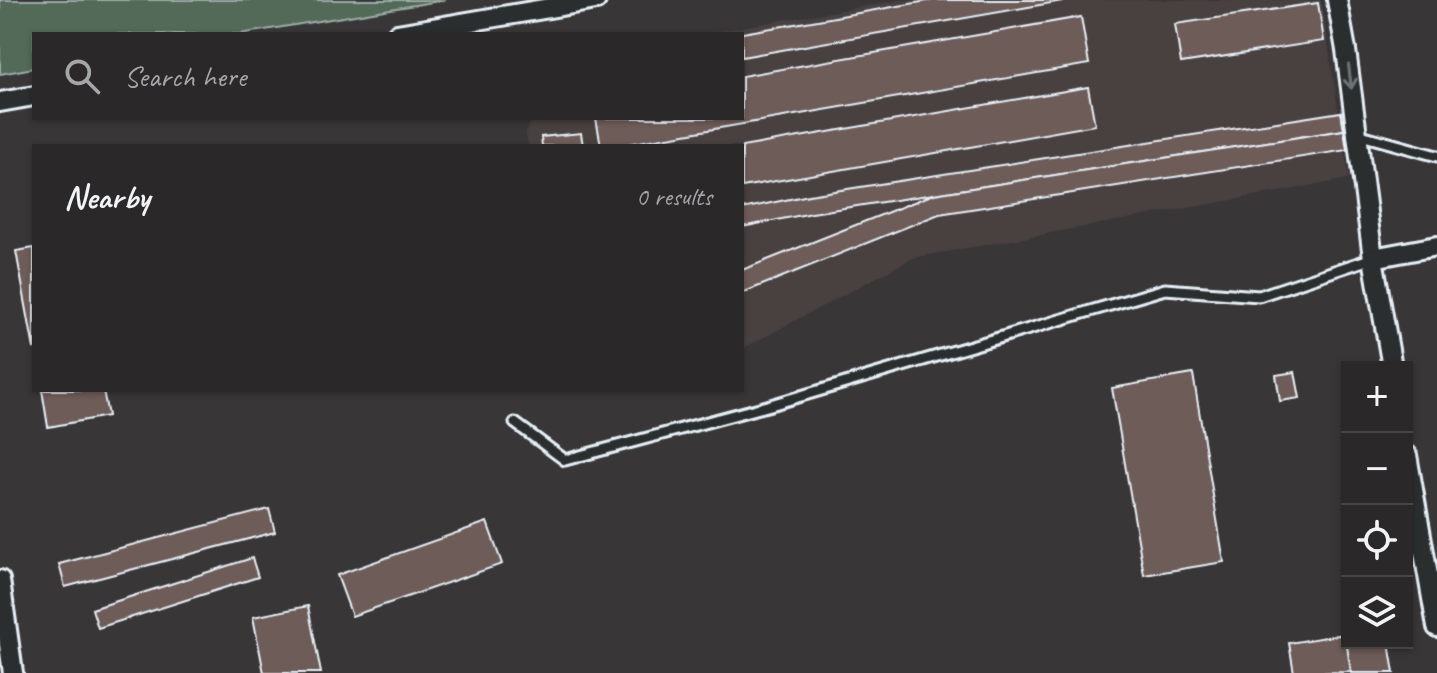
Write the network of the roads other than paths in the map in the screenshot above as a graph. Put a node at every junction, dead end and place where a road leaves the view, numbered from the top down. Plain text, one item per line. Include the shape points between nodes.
1 (596, 0) edge
2 (1337, 0) edge
3 (409, 32) edge
4 (32, 96) edge
5 (0, 102) edge
6 (1357, 134) junction
7 (1437, 156) edge
8 (1437, 246) edge
9 (1373, 258) junction
10 (1391, 361) edge
11 (515, 423) dead end
12 (1413, 489) edge
13 (0, 580) edge
14 (1437, 627) edge
15 (13, 673) edge

1 - 3 street
2 -> 6 street
4 - 5 street
6 - 7 lane
6 - 9 street
8 - 9 street
9 - 10 street
9 - 11 lane via 1259,296 1165,289 565,460
12 - 14 street
13 - 15 street

